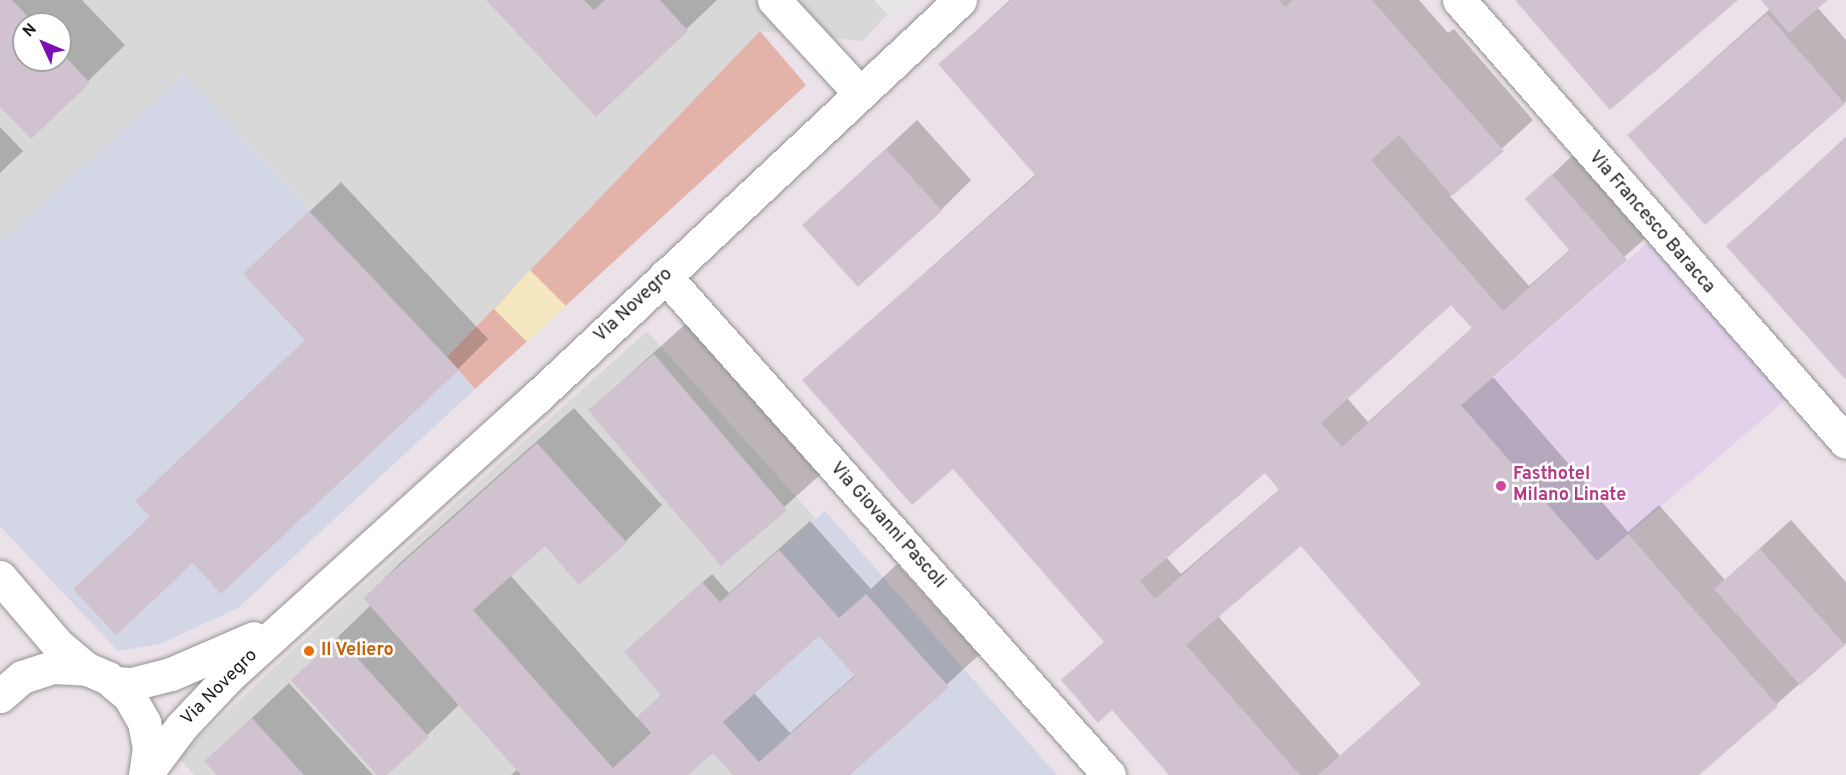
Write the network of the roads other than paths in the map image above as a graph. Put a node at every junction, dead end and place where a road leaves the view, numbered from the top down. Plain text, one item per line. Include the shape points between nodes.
1 (774, 0) edge
2 (960, 0) edge
3 (1459, 0) edge
4 (860, 92) junction
5 (665, 276) junction
6 (1846, 442) edge
7 (0, 577) edge
8 (304, 608) junction
9 (101, 676) junction
10 (0, 696) edge
11 (145, 775) edge
12 (1109, 775) edge

1 - 4 street
2 - 4 street, Via Novegro
3 - 6 street, Via Francesco Baracca
4 - 5 street, Via Novegro
5 - 8 street, Via Novegro
5 - 12 street, Via Giovanni Pascoli
7 - 9 street, Via Novegro via 58,645
8 - 9 street, Via Novegro via 208,660 132,684
8 - 11 street, Via Novegro via 206,699
9 - 10 street, Via Novegro via 42,669 22,677
9 - 11 street, Via Novegro via 131,698 144,722 149,747

